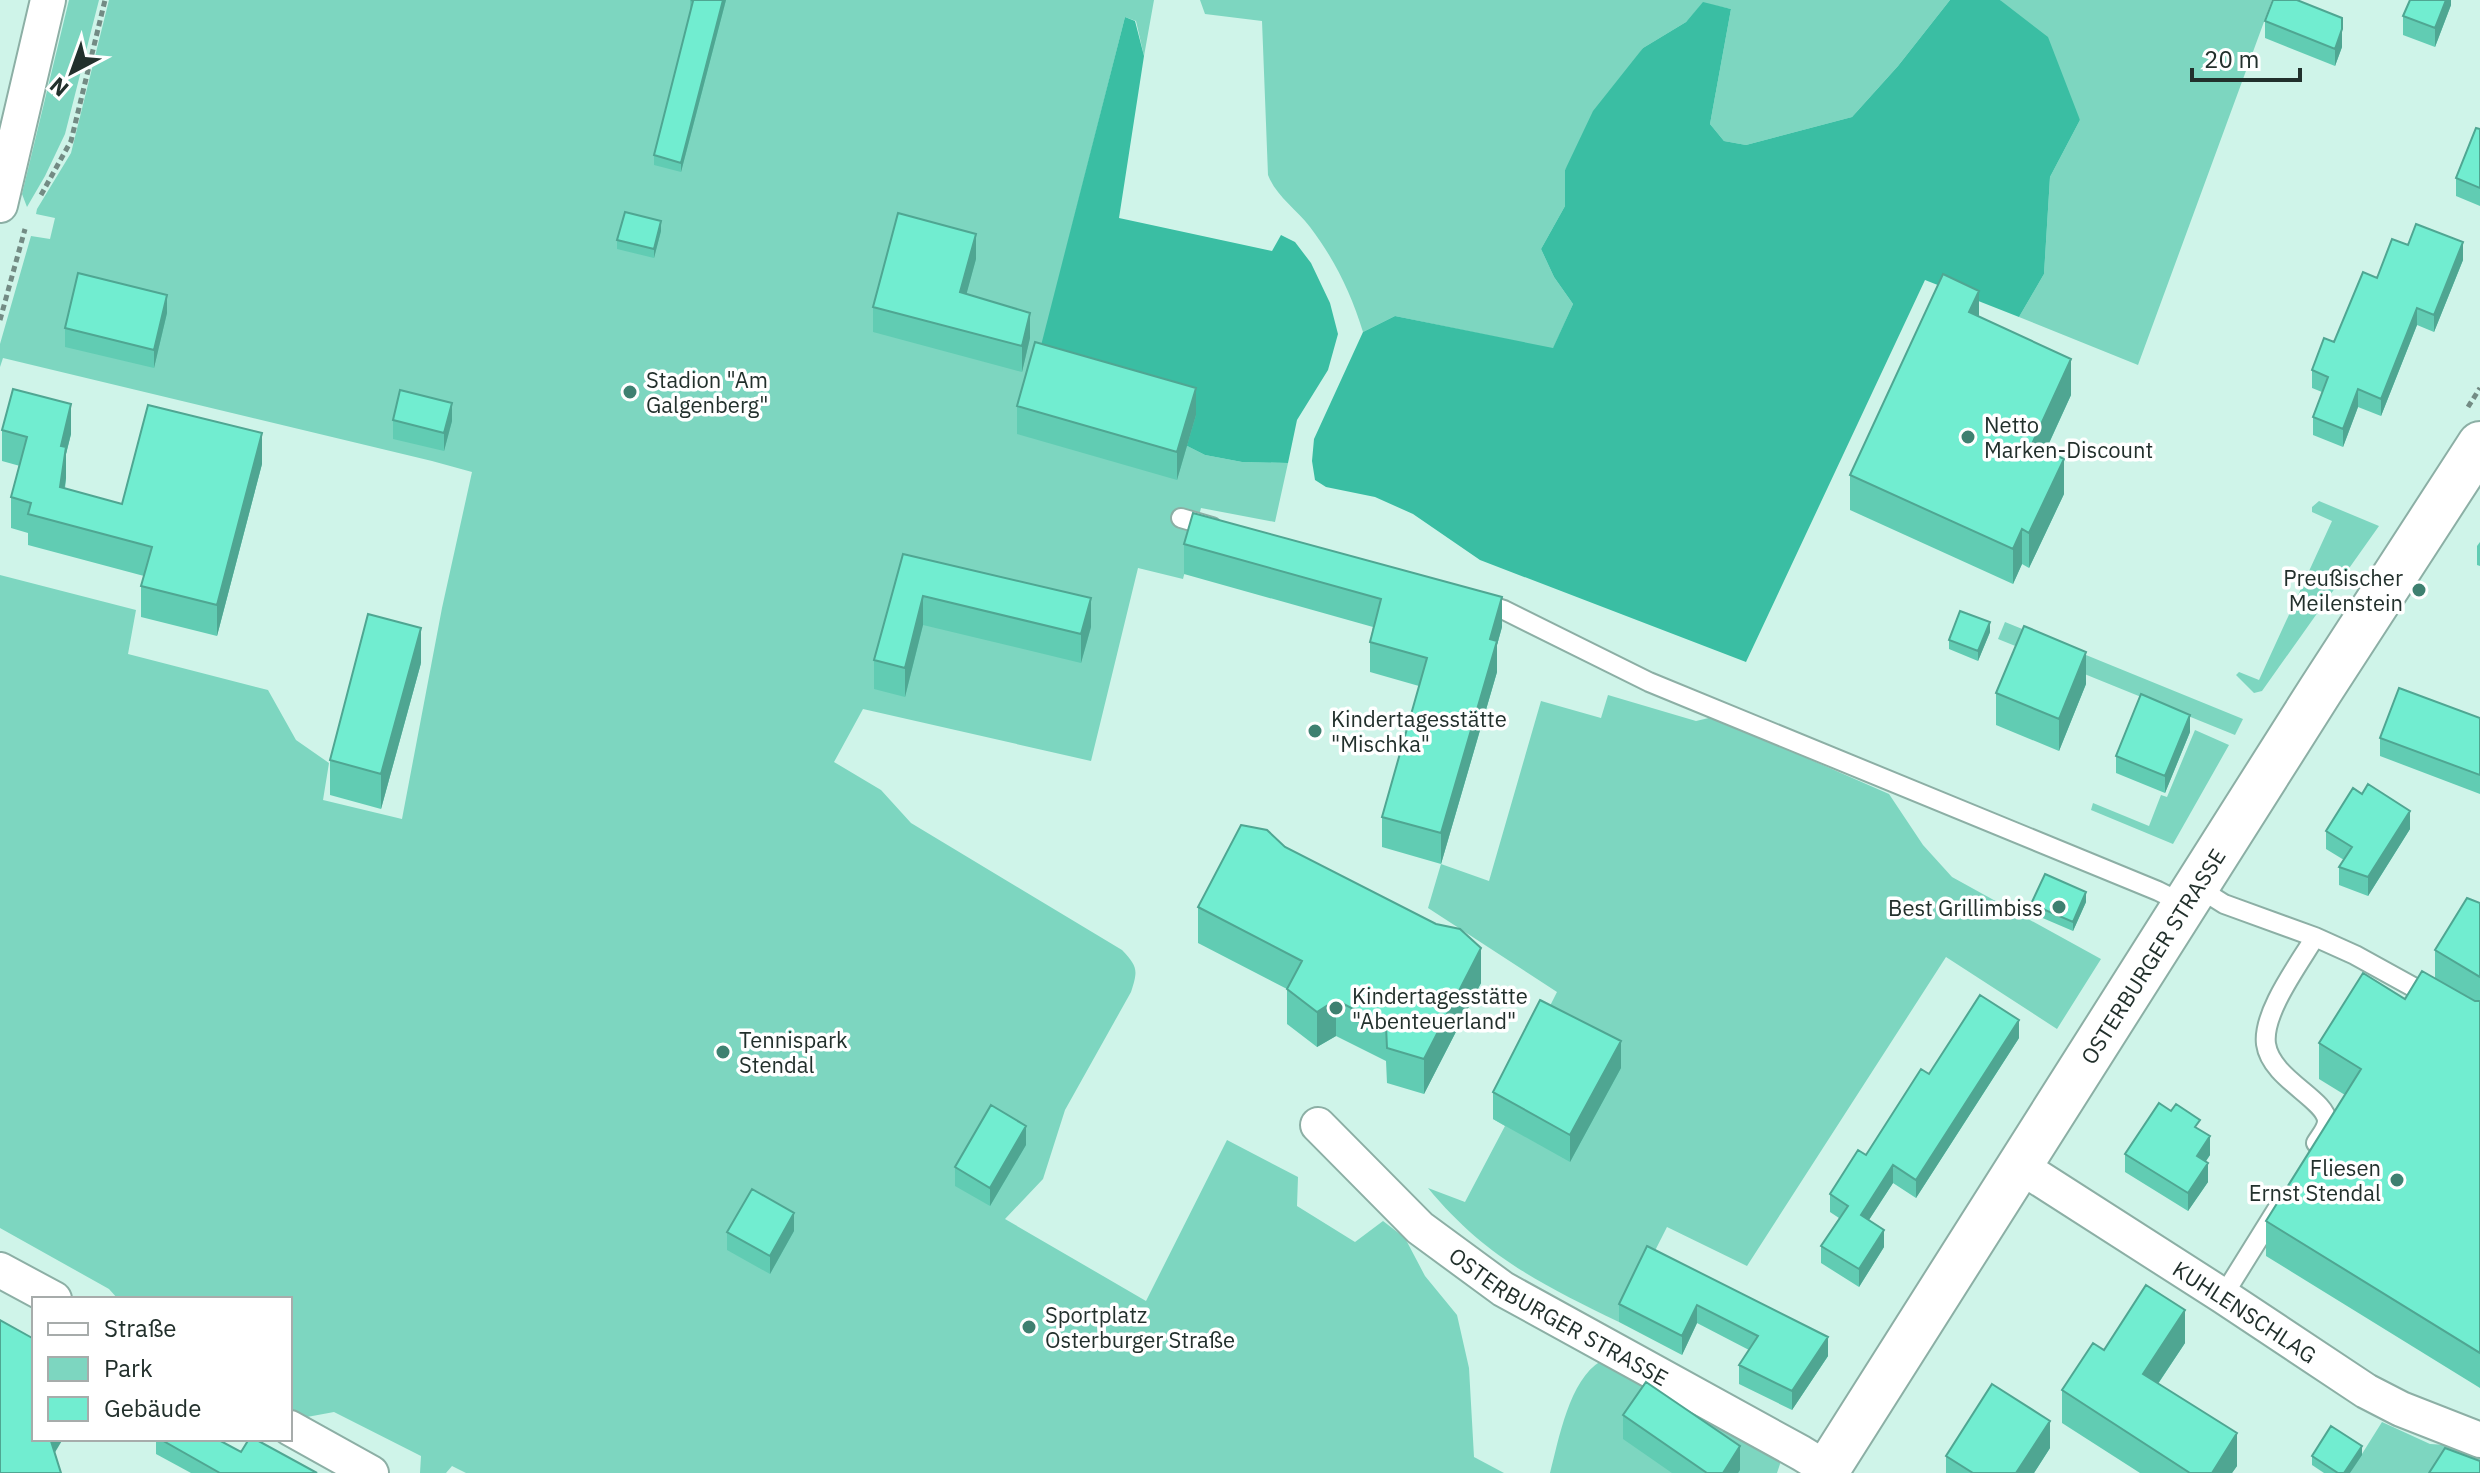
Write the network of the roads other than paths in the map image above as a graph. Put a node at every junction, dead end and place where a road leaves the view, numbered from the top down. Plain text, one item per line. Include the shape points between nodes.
1 (48, 0) edge
2 (14, 213) edge
3 (2480, 444) edge
4 (1181, 518) dead end
5 (1225, 531) edge
6 (1460, 597) edge
7 (2191, 896) junction
8 (2315, 937) junction
9 (2454, 1010) edge
10 (1318, 1125) dead end
11 (2310, 1153) edge
12 (2020, 1166) junction
13 (2286, 1193) edge
14 (0, 1270) edge
15 (2223, 1296) junction
16 (50, 1297) edge
17 (292, 1429) edge
18 (2478, 1434) edge
19 (1826, 1471) edge
20 (371, 1473) edge

1 - 2 street
3 - 7 street, OSTERBURGER STRASSE
4 - 5 lane
6 - 7 lane via 1504,610 1649,682 2144,885
7 - 8 lane
7 - 12 street, OSTERBURGER STRASSE
8 - 9 lane via 2389,971
8 - 11 lane via 2272,1012 2266,1042 2282,1075 2327,1117
10 - 19 street, OSTERBURGER STRASSE via 1420,1228 1503,1289
12 - 15 street, KUHLENSCHLAG
12 - 19 street, OSTERBURGER STRASSE
13 - 15 lane
14 - 16 street
15 - 18 street, KUHLENSCHLAG via 2366,1391 2401,1409
17 - 20 street

